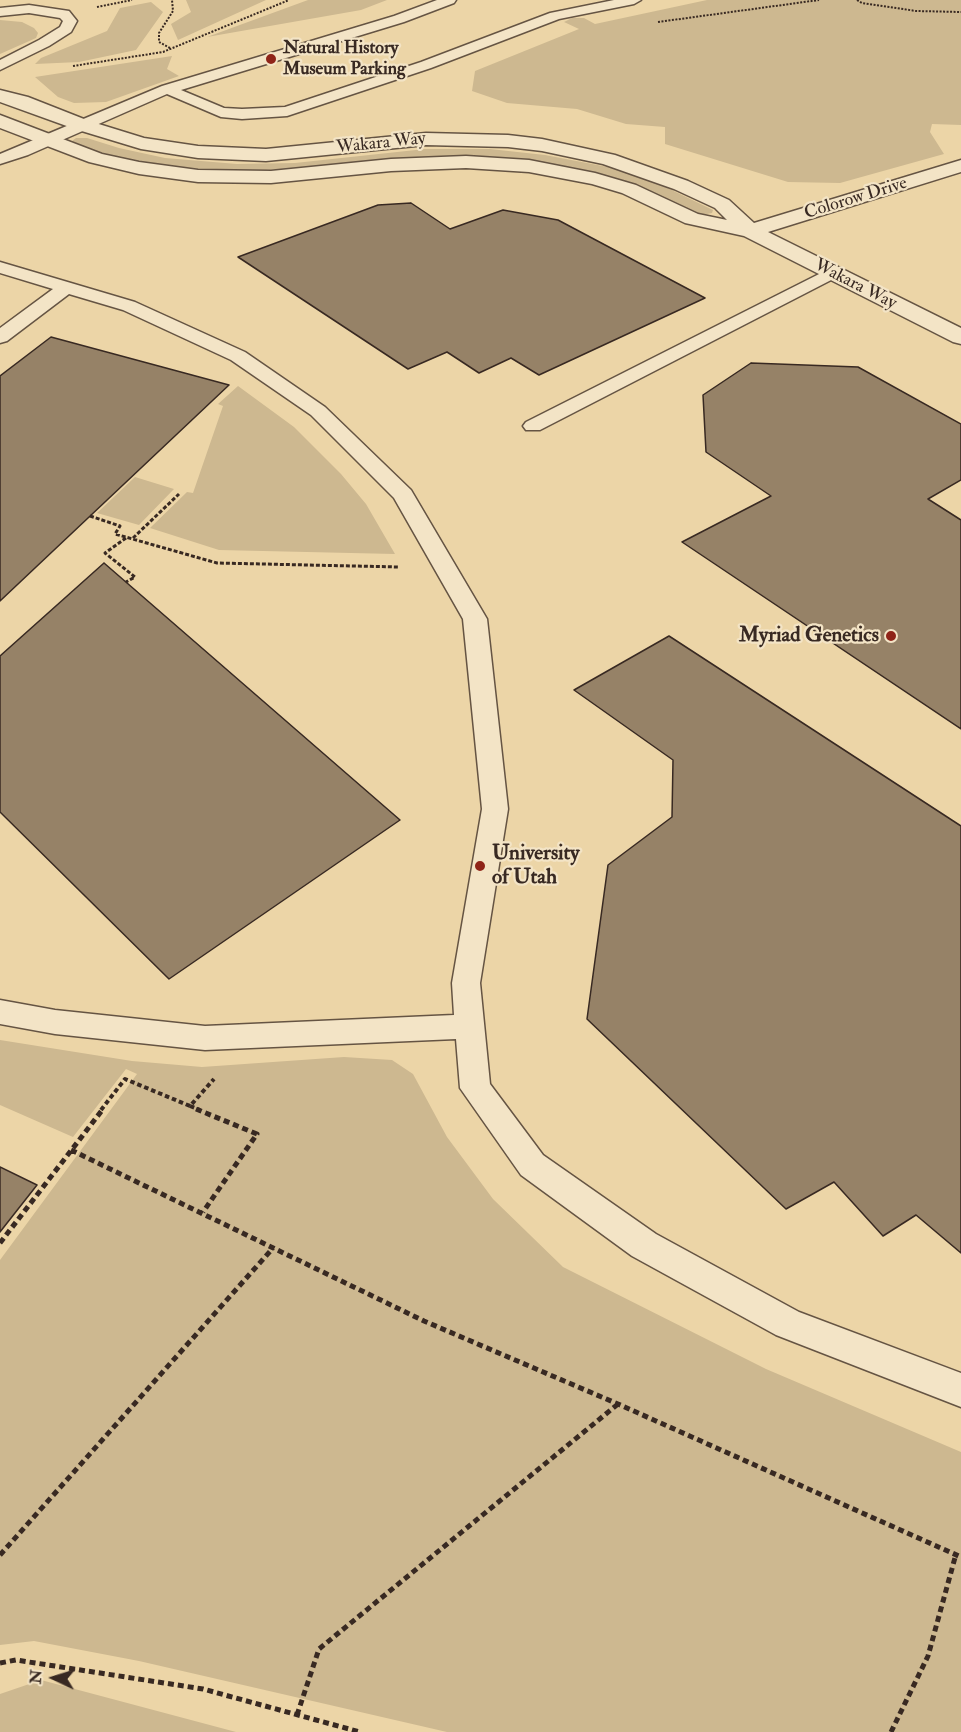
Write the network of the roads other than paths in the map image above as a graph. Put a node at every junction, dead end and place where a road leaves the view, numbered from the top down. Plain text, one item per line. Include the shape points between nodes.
1 (449, 0) edge
2 (634, 0) edge
3 (0, 12) edge
4 (0, 66) edge
5 (167, 89) junction
6 (0, 96) edge
7 (0, 121) edge
8 (82, 124) junction
9 (49, 140) junction
10 (0, 159) edge
11 (961, 166) edge
12 (750, 231) junction
13 (0, 267) edge
14 (831, 273) junction
15 (68, 286) junction
16 (0, 337) edge
17 (961, 337) edge
18 (533, 426) dead end
19 (0, 1012) edge
20 (469, 1026) junction
21 (961, 1390) edge

1 - 5 lane via 399,19
2 - 5 lane via 555,16 426,65 287,111 222,112
3 - 4 lane via 29,9 64,14 70,21 66,29
5 - 8 lane
6 - 8 street, Wakara Way
7 - 9 street, Wakara Way
8 - 9 lane
8 - 12 street, Wakara Way via 141,143 225,154 277,154 426,139 542,145 608,159 681,185 722,204
9 - 10 lane
9 - 12 street, Wakara Way via 119,164 198,176 271,177 429,162 529,166 606,182 692,219
11 - 12 street, Colorow Drive
12 - 14 street, Wakara Way
13 - 15 lane
14 - 17 street, Wakara Way
14 - 18 lane
15 - 16 lane
15 - 20 lane via 129,306 238,356 318,411 403,495 475,619 495,809 466,983
19 - 20 lane via 55,1022 205,1038
20 - 21 lane via 475,1088 532,1165 644,1245 788,1324

